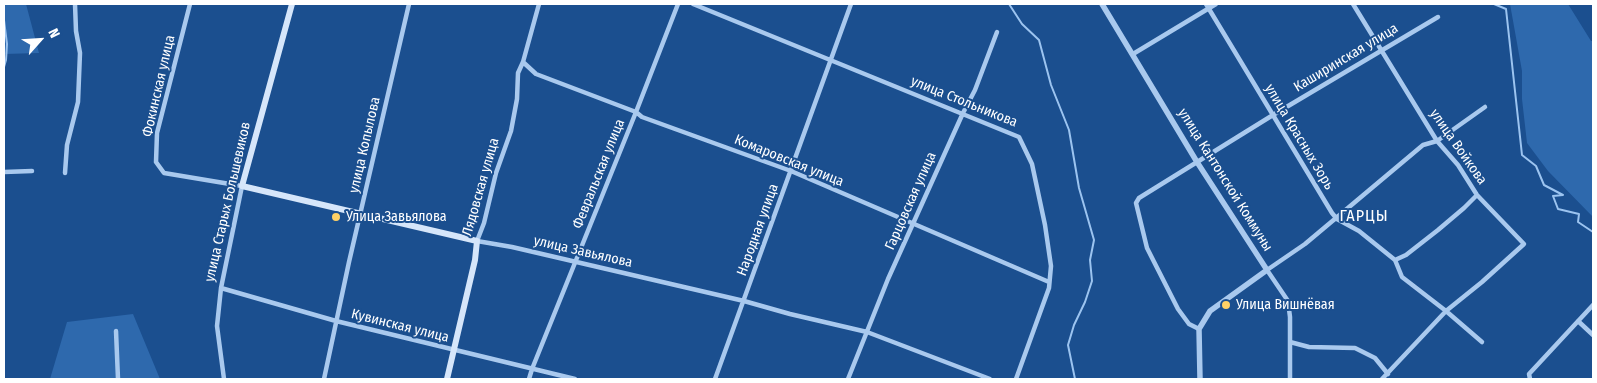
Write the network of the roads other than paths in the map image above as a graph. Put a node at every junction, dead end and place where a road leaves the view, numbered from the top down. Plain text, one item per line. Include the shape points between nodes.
1 (74, 4) edge
2 (190, 4) edge
3 (292, 4) edge
4 (409, 4) edge
5 (539, 4) edge
6 (678, 4) edge
7 (692, 4) edge
8 (851, 4) edge
9 (1102, 4) edge
10 (1216, 4) edge
11 (1352, 4) edge
12 (1208, 6) edge
13 (1438, 17) dead end
14 (997, 32) dead end
15 (1381, 50) junction
16 (1133, 54) junction
17 (830, 60) junction
18 (523, 62) junction
19 (1485, 107) dead end
20 (636, 112) junction
21 (963, 113) junction
22 (1273, 115) junction
23 (1436, 141) junction
24 (1197, 162) junction
25 (32, 171) dead end
26 (790, 171) junction
27 (5, 172) edge
28 (66, 173) dead end
29 (164, 173) joint
30 (242, 186) junction
31 (1477, 195) junction
32 (361, 214) junction
33 (1337, 219) junction
34 (914, 223) junction
35 (477, 241) junction
36 (1395, 260) junction
37 (575, 263) junction
38 (1267, 270) junction
39 (1049, 282) junction
40 (221, 288) junction
41 (744, 301) junction
42 (1593, 305) edge
43 (1446, 311) junction
44 (336, 321) junction
45 (1578, 321) junction
46 (1199, 329) junction
47 (116, 331) dead end
48 (866, 332) junction
49 (1593, 335) edge
50 (1290, 342) junction
51 (1482, 342) dead end
52 (453, 351) junction
53 (532, 369) junction
54 (1388, 374) junction
55 (118, 379) edge
56 (224, 379) edge
57 (324, 379) edge
58 (447, 379) edge
59 (529, 379) edge
60 (575, 379) edge
61 (715, 379) edge
62 (848, 379) edge
63 (990, 379) edge
64 (1016, 379) edge
65 (1200, 379) edge
66 (1290, 379) edge
67 (1382, 379) edge
68 (1530, 379) edge

1 - 28 street via 80,53 78,102 67,145
2 - 29 street, Фокинская улица via 157,133 156,162
3 - 30 main road, улица Старых Большевиков
4 - 32 street, улица Копылова
5 - 18 street, Лядовская улица
6 - 20 street, Февральская улица
7 - 17 street, улица Стольникова
8 - 17 street, Народная улица
9 - 16 street, улица Кантонской Коммуны
10 - 12 street
11 - 15 street, улица Войкова
12 - 16 street
12 - 22 street, улица Красных Зорь
13 - 15 street, Каширинская улица
14 - 21 street, Гарцовская улица
15 - 22 street, Каширинская улица
15 - 23 street, улица Войкова
16 - 24 street, улица Кантонской Коммуны
17 - 21 street, улица Стольникова
17 - 26 street, Народная улица
18 - 20 street, Комаровская улица via 536,74
18 - 35 street, Лядовская улица via 518,73 511,131
19 - 23 street
20 - 26 street, Комаровская улица via 642,117
20 - 37 street, Февральская улица
21 - 34 street, Гарцовская улица
21 - 39 street, улица Стольникова via 1020,137 1032,164 1043,216 1051,266
22 - 24 street, Каширинская улица
22 - 33 street, улица Красных Зорь
23 - 31 street, улица Войкова via 1458,165
23 - 33 street via 1424,146
24 - 38 street, улица Кантонской Коммуны
24 - 46 street, Каширинская улица via 1136,203 1147,248 1178,308 1189,324
25 - 27 street
26 - 34 street, Комаровская улица
26 - 41 street, Народная улица
29 - 30 street, улица Завьялова
30 - 32 main road, улица Завьялова
30 - 40 street, улица Старых Большевиков
31 - 36 street via 1438,230
31 - 43 street, улица Войкова via 1524,244
32 - 35 main road, улица Завьялова
32 - 44 street, улица Копылова
33 - 36 street, улица Красных Зорь via 1359,231
33 - 38 street
34 - 39 street, Комаровская улица
34 - 48 street, Гарцовская улица
35 - 37 street, улица Завьялова
35 - 52 main road, Лядовская улица
36 - 43 street, улица Красных Зорь via 1402,277
37 - 41 street, улица Завьялова
37 - 53 street, Февральская улица
38 - 46 street via 1210,311
38 - 50 street, улица Кантонской Коммуны via 1288,301
39 - 64 street, улица Стольникова
40 - 44 street, Кувинская улица
40 - 56 street, улица Старых Большевиков via 217,326
41 - 48 street, улица Завьялова
41 - 61 street, Народная улица
42 - 45 street
43 - 51 street, улица Красных Зорь
43 - 54 street
44 - 52 street, Кувинская улица
44 - 57 street, улица Копылова
45 - 49 street
45 - 68 street via 1529,374
46 - 65 street
47 - 55 street
48 - 62 street, Гарцовская улица
48 - 63 street, улица Завьялова
50 - 54 street via 1309,347 1356,348 1375,358
50 - 66 street, улица Кантонской Коммуны
52 - 53 street, Кувинская улица
52 - 58 main road, Лядовская улица
53 - 59 street, Февральская улица
53 - 60 street, Кувинская улица
54 - 67 street

